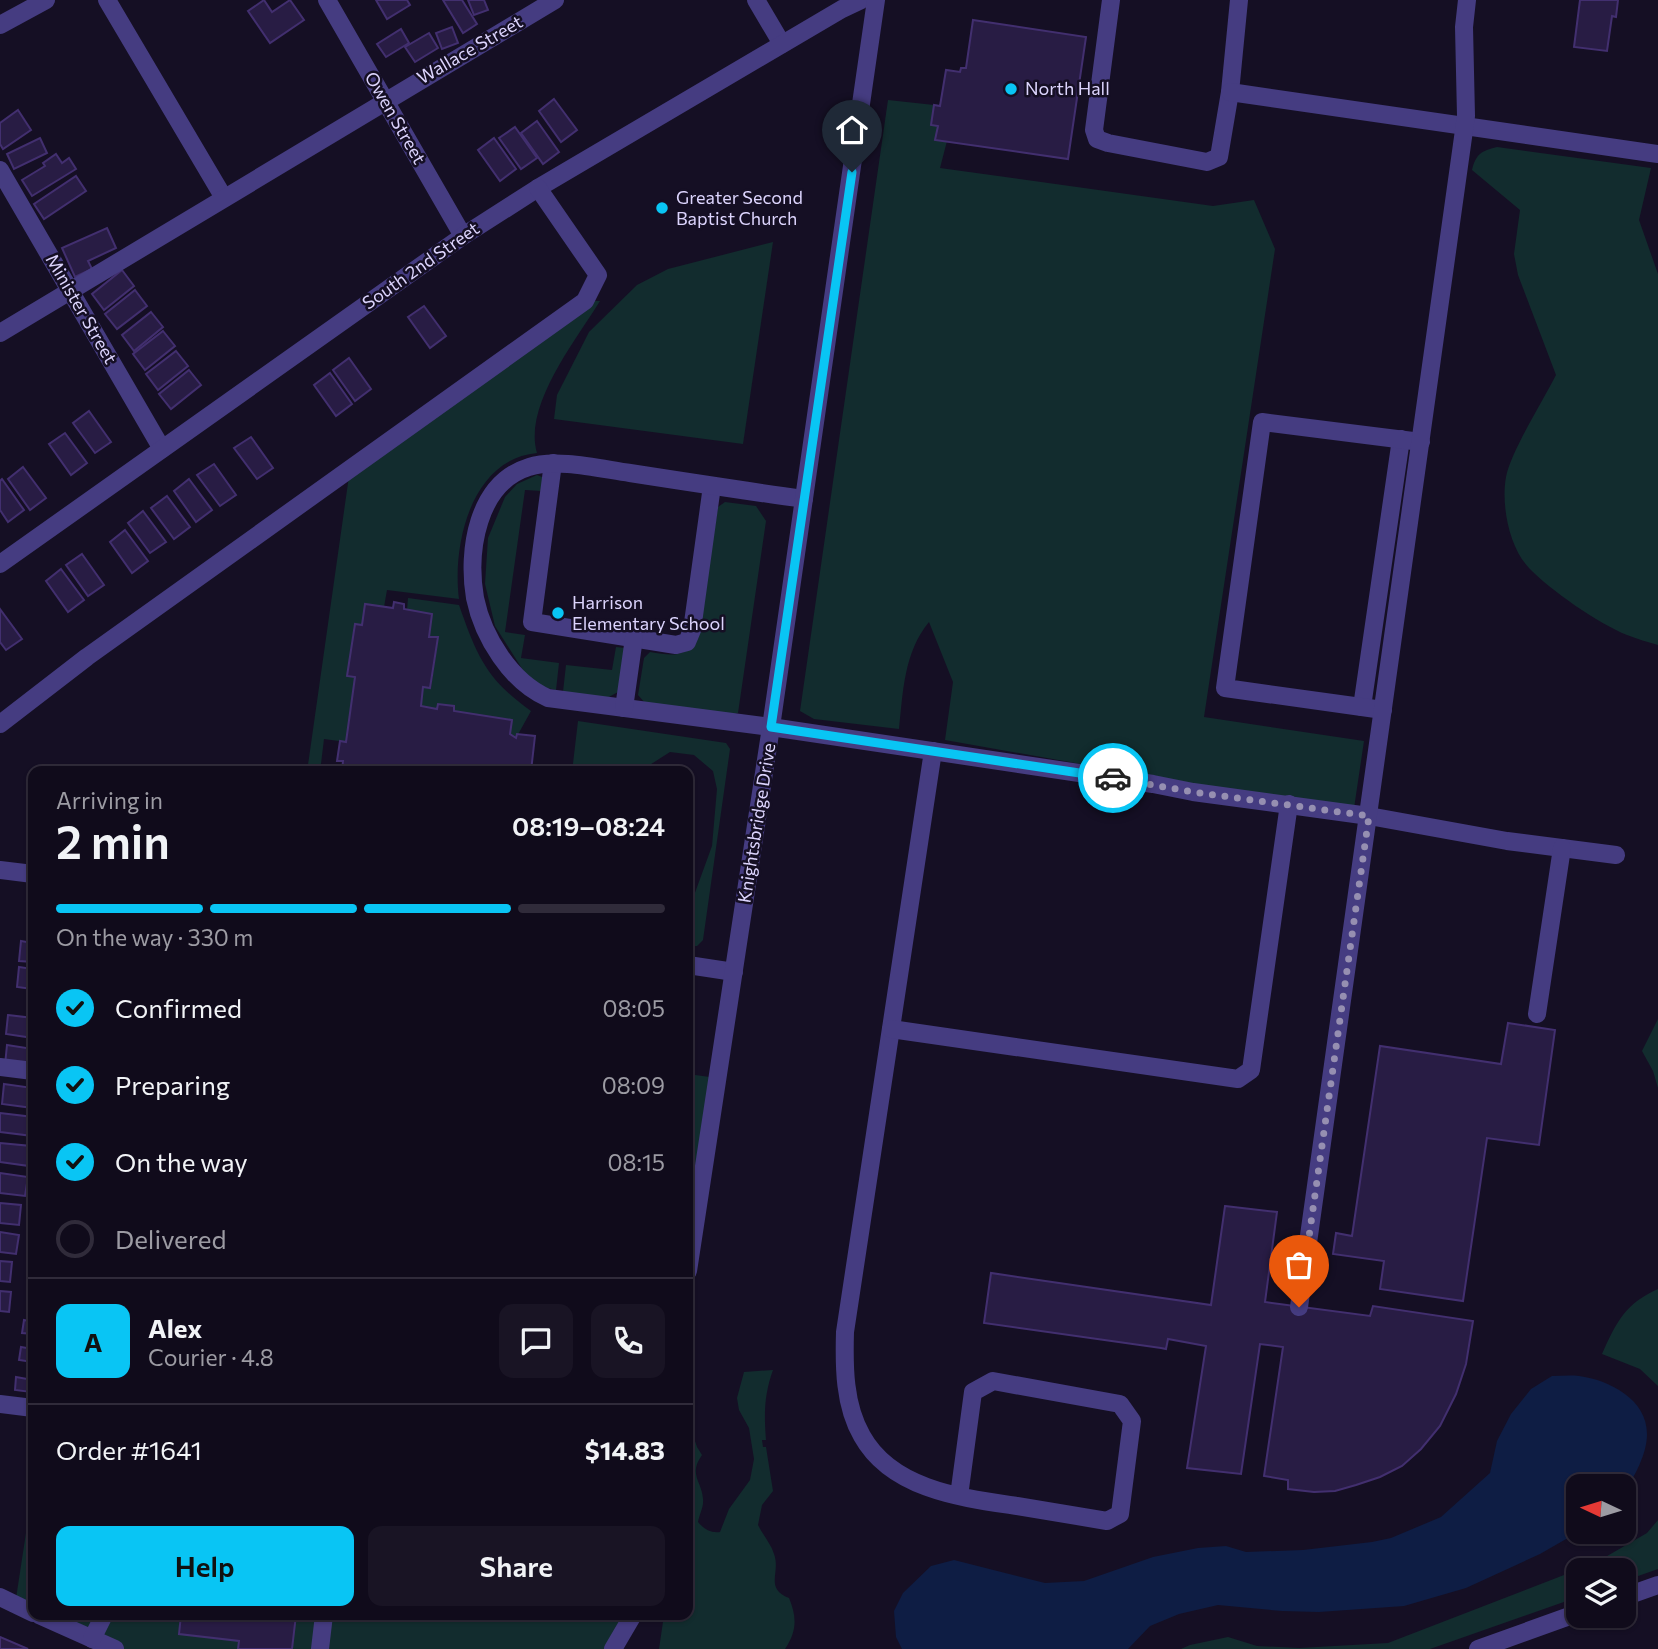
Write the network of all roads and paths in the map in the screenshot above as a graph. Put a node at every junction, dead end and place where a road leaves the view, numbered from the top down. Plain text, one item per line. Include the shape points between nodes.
1 (46, 0) edge
2 (107, 0) edge
3 (327, 0) edge
4 (555, 0) edge
5 (756, 0) edge
6 (861, 0) edge
7 (876, 0) edge
8 (1111, 0) edge
9 (1239, 0) edge
10 (1467, 0) edge
11 (0, 25) edge
12 (782, 44) junction
13 (1230, 92) junction
14 (385, 100) junction
15 (1464, 126) junction
16 (1658, 154) edge
17 (0, 170) edge
18 (538, 188) junction
19 (224, 198) junction
20 (463, 236) junction
21 (70, 291) junction
22 (0, 333) edge
23 (1401, 439) junction
24 (1421, 442) junction
25 (162, 449) junction
26 (553, 463) junction
27 (712, 486) junction
28 (804, 499) junction
29 (0, 564) edge
30 (634, 638) junction
31 (1363, 707) junction
32 (624, 708) junction
33 (1383, 710) junction
34 (0, 724) edge
35 (771, 727) junction
36 (933, 751) junction
37 (1289, 804) junction
38 (1369, 816) junction
39 (1562, 848) junction
40 (1616, 855) dead end
41 (0, 870) edge
42 (28, 873) edge
43 (693, 966) edge
44 (734, 972) junction
45 (1537, 1014) dead end
46 (891, 1029) junction
47 (0, 1067) edge
48 (28, 1071) edge
49 (693, 1238) edge
50 (1299, 1307) dead end
51 (0, 1404) edge
52 (28, 1408) edge
53 (959, 1496) junction
54 (1658, 1585) edge
55 (1636, 1593) edge
56 (0, 1597) edge
57 (28, 1611) edge
58 (1566, 1617) edge
59 (50, 1620) edge
60 (102, 1620) edge
61 (323, 1620) edge
62 (631, 1620) edge
63 (633, 1620) edge
64 (92, 1639) junction
65 (115, 1649) edge
66 (320, 1649) edge
67 (613, 1649) edge
68 (630, 1649) edge
69 (1478, 1649) edge

1 - 11 street
2 - 19 street
3 - 14 street, Owen Street
4 - 14 street, Wallace Street
5 - 12 street
6 - 12 street, South 2nd Street
7 - 28 street, Knightsbridge Drive
8 - 13 street via 1094,130 1097,139 1207,162 1219,156
9 - 13 street
10 - 15 street
12 - 18 street, South 2nd Street
13 - 15 street
14 - 19 street, Wallace Street
14 - 20 street, Owen Street
15 - 16 street
15 - 24 street
17 - 21 street, Minister Street
18 - 20 street, South 2nd Street
18 - 34 street via 598,275 585,301
19 - 21 street, Wallace Street
20 - 25 street, South 2nd Street
21 - 22 street, Wallace Street
21 - 25 street, Minister Street
23 - 24 street
23 - 31 street
23 - 31 street via 1262,422 1225,688
24 - 33 street
25 - 29 street, South 2nd Street
26 - 27 street
26 - 30 street via 532,622
26 - 32 street via 528,467 506,478 489,496 473,561 475,599 491,642 513,674 534,692
27 - 28 street
27 - 30 street via 687,642 676,645
28 - 35 street, Knightsbridge Drive
30 - 32 street
31 - 33 street
32 - 35 street
33 - 38 street
35 - 36 street
35 - 44 street, Knightsbridge Drive
36 - 37 street
36 - 46 street
37 - 38 street
37 - 46 street via 1251,1070 1238,1079
38 - 39 street
38 - 50 street
39 - 40 street
39 - 45 street
41 - 42 street
43 - 44 street
44 - 49 street, Knightsbridge Drive
46 - 53 street via 845,1332 844,1371 862,1436 881,1461 910,1480
47 - 48 street
51 - 52 street
53 - 53 street via 1107,1521 1120,1514 1132,1421 1120,1404 993,1381 973,1392
54 - 55 street
56 - 57 street
58 - 69 street
59 - 64 street
60 - 64 street
61 - 66 street
62 - 67 street
63 - 68 street
64 - 65 street

